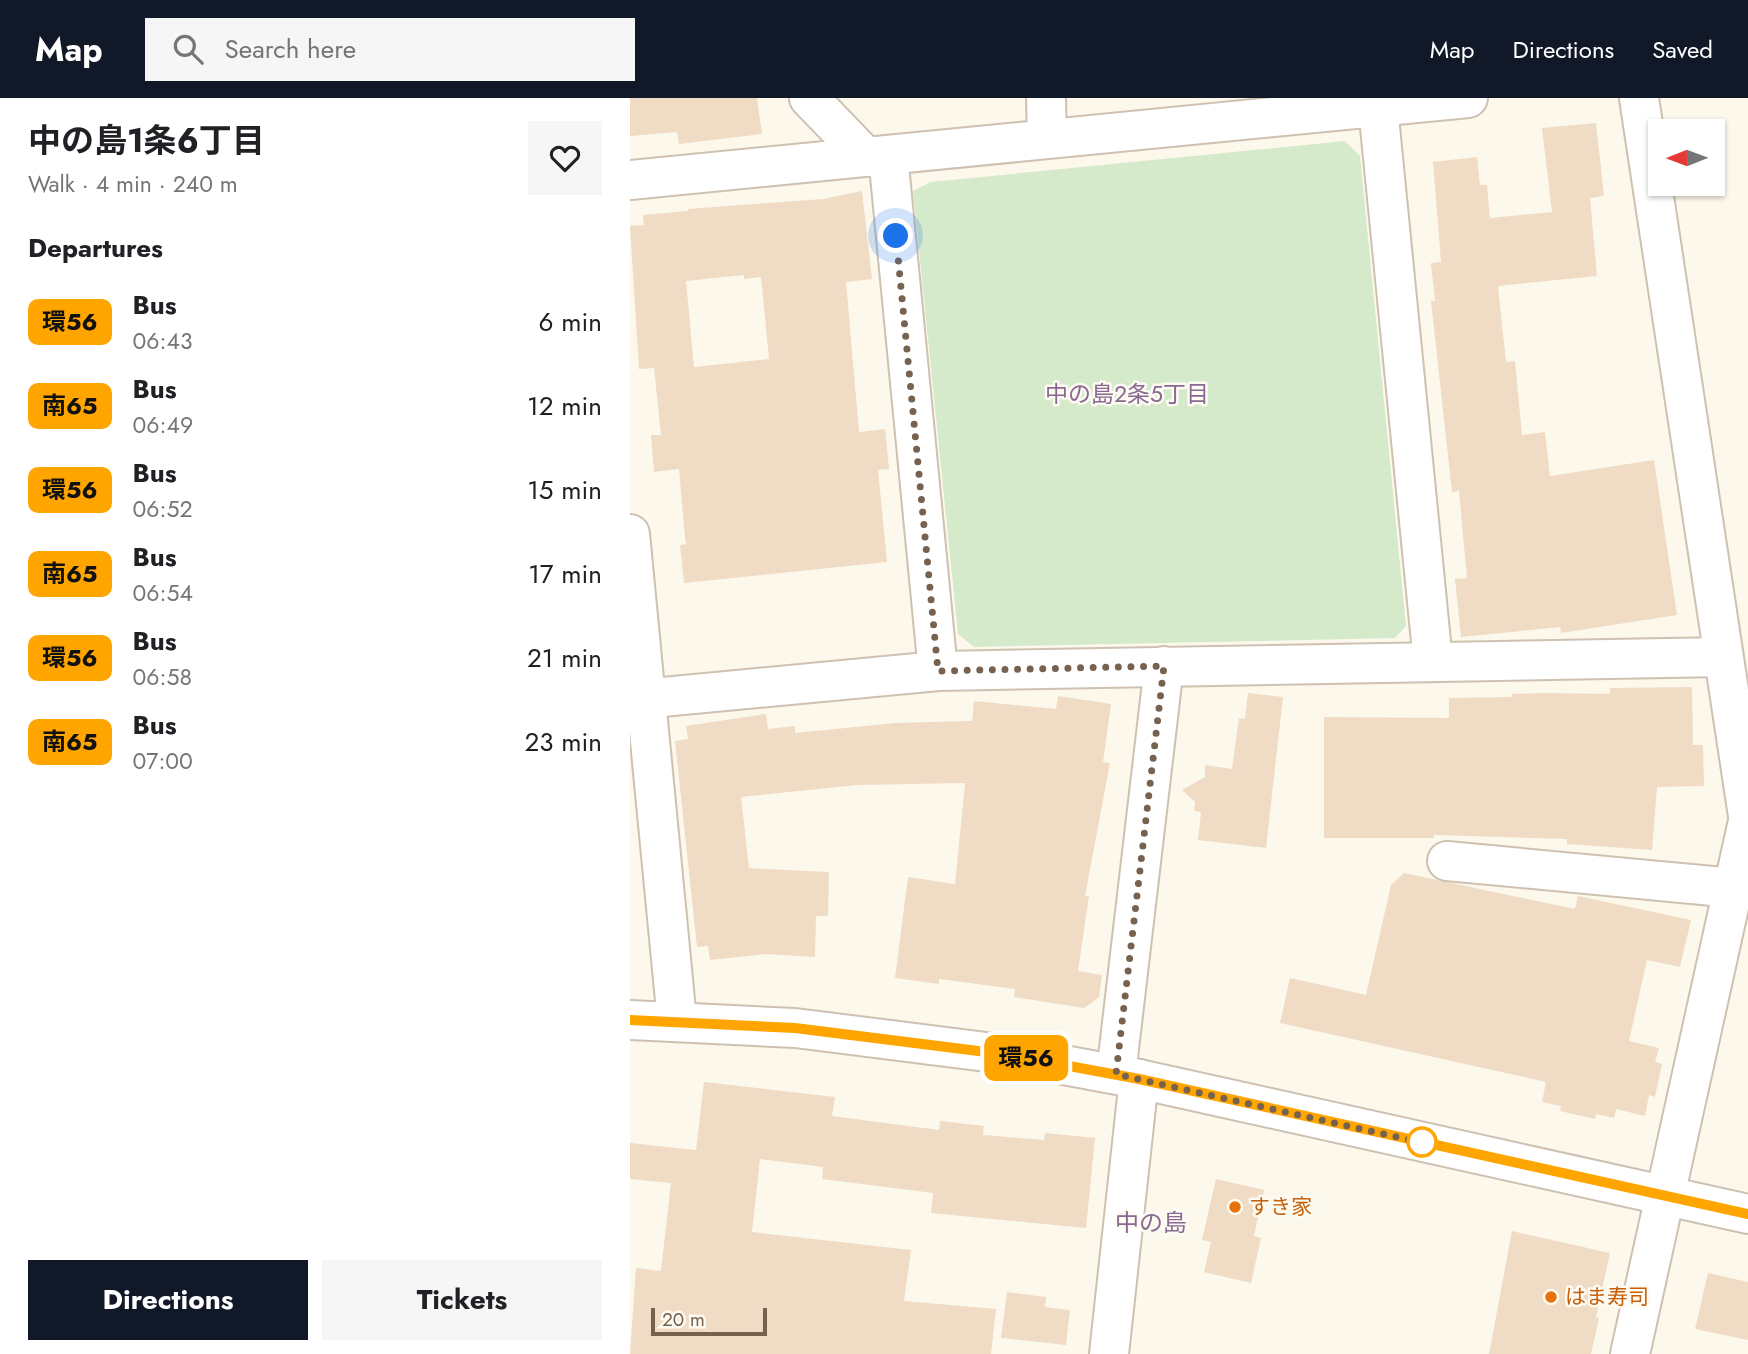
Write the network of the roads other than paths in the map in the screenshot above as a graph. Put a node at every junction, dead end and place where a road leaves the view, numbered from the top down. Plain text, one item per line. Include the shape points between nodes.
1 (1046, 98) edge
2 (1468, 98) edge
3 (1639, 98) edge
4 (813, 102) edge
5 (1378, 107) junction
6 (1047, 139) junction
7 (877, 156) junction
8 (630, 180) edge
9 (630, 534) edge
10 (1723, 657) junction
11 (1433, 662) junction
12 (1164, 666) junction
13 (938, 671) junction
14 (638, 699) edge
15 (1747, 809) edge
16 (1447, 861) dead end
17 (1734, 888) junction
18 (630, 1020) edge
19 (677, 1021) junction
20 (1127, 1077) junction
21 (1665, 1197) junction
22 (1748, 1214) edge
23 (1109, 1354) edge
24 (1630, 1354) edge

1 - 6 street
2 - 5 street
3 - 10 street
4 - 7 street
5 - 6 street
5 - 11 street
6 - 7 street
7 - 8 street
7 - 13 street
9 - 14 street
10 - 11 street
10 - 15 street
11 - 12 street
12 - 13 street
12 - 20 street
13 - 14 street
14 - 19 street
15 - 17 street
16 - 17 street
17 - 21 street
18 - 19 street
19 - 20 street via 903,1040
20 - 21 street
20 - 23 street
21 - 22 street
21 - 24 street

